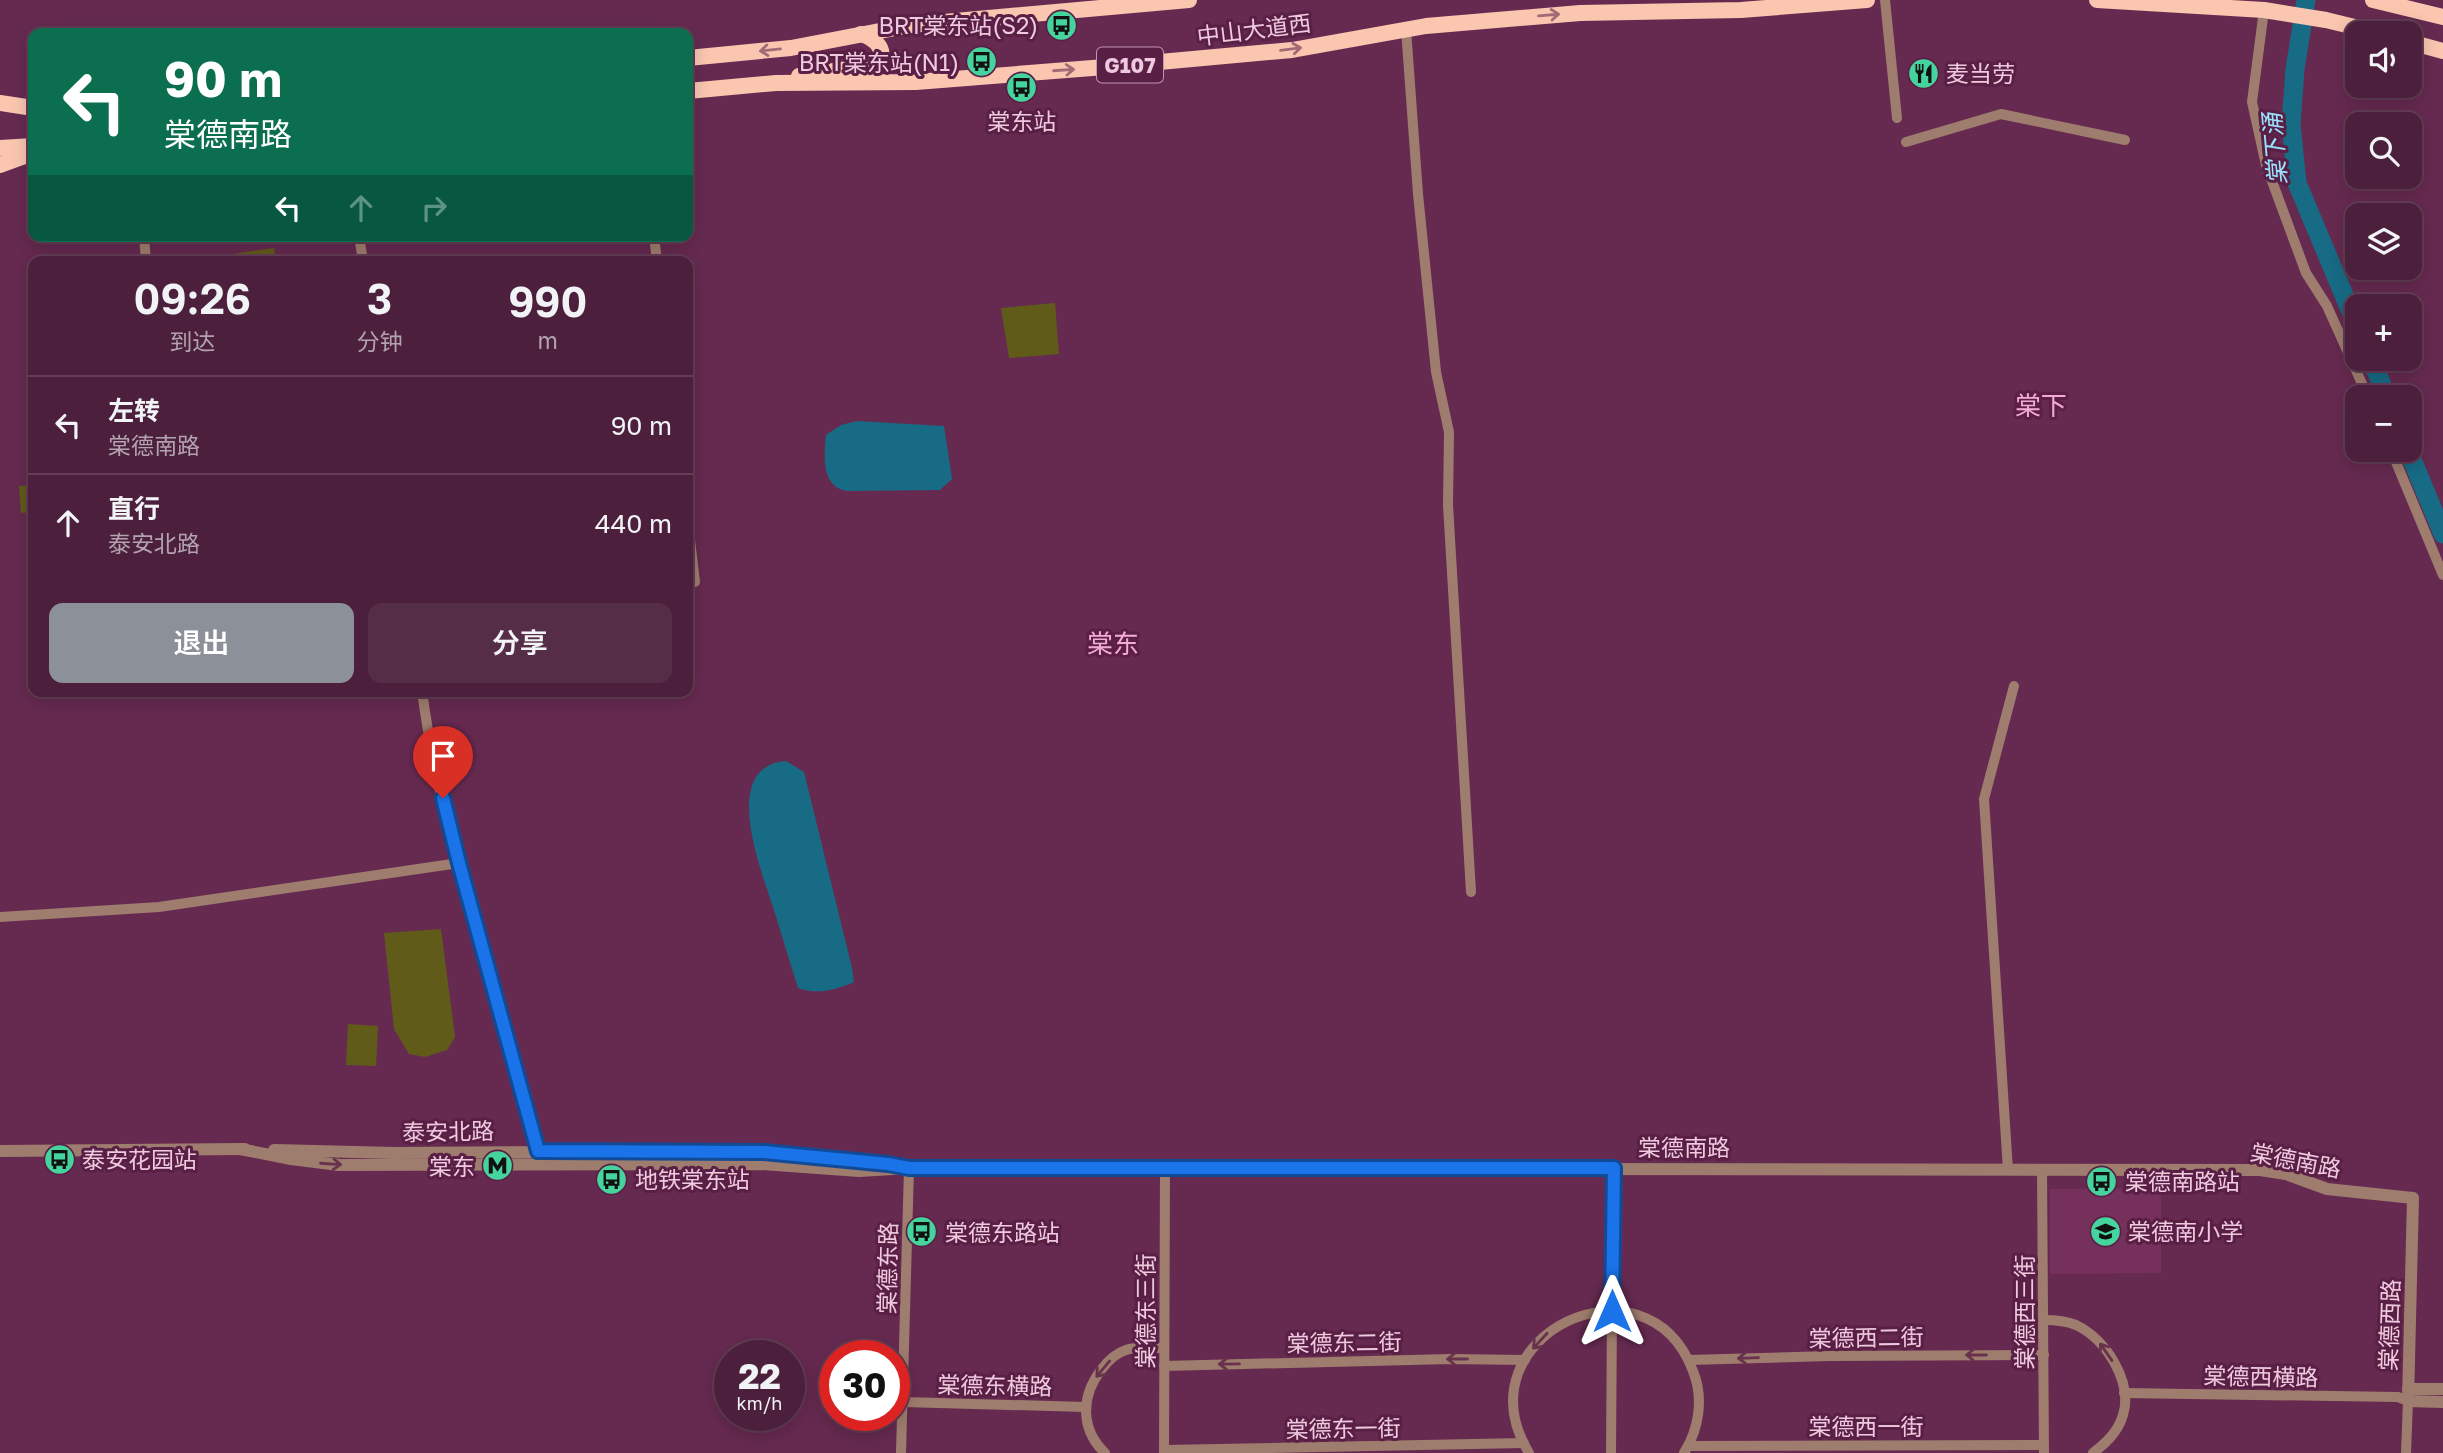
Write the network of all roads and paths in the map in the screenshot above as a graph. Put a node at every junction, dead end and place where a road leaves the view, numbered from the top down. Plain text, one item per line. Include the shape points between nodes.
1 (1189, 0) edge
2 (1867, 0) edge
3 (1885, 0) edge
4 (2097, 0) edge
5 (2373, 0) edge
6 (2273, 11) junction
7 (2443, 17) edge
8 (2345, 25) edge
9 (1406, 29) junction
10 (861, 34) junction
11 (2422, 45) edge
12 (2443, 51) edge
13 (693, 58) edge
14 (776, 83) junction
15 (693, 91) edge
16 (0, 103) edge
17 (28, 108) edge
18 (28, 110) edge
19 (0, 115) edge
20 (1897, 118) dead end
21 (2125, 140) dead end
22 (1906, 142) dead end
23 (28, 146) edge
24 (0, 148) edge
25 (28, 155) edge
26 (0, 165) edge
27 (2363, 385) edge
28 (2396, 462) edge
29 (693, 565) edge
30 (2443, 575) edge
31 (695, 582) dead end
32 (2014, 686) dead end
33 (423, 697) edge
34 (459, 863) junction
35 (1471, 892) dead end
36 (0, 917) edge
37 (0, 1151) edge
38 (539, 1158) junction
39 (909, 1168) junction
40 (1614, 1168) junction
41 (1165, 1169) junction
42 (2008, 1170) junction
43 (2042, 1170) junction
44 (2413, 1198) joint
45 (1612, 1311) junction
46 (2044, 1320) junction
47 (905, 1340) edge
48 (1164, 1348) junction
49 (2044, 1355) junction
50 (1525, 1360) junction
51 (1689, 1360) junction
52 (1164, 1366) junction
53 (2443, 1389) edge
54 (2124, 1393) junction
55 (2405, 1395) junction
56 (910, 1402) edge
57 (2443, 1402) edge
58 (1085, 1406) junction
59 (902, 1431) edge
60 (1524, 1443) junction
61 (1686, 1449) edge
62 (2044, 1449) edge
63 (1164, 1452) edge
64 (901, 1453) edge
65 (1105, 1453) edge
66 (1530, 1453) edge
67 (1611, 1453) edge
68 (2093, 1453) edge
69 (2406, 1453) edge

1 - 10 highway, 中山大道西 via 911,25
9 -> 2 highway, 中山大道西 / G107 via 1580,13 1741,10
3 - 20 street
4 - 6 highway
5 - 7 highway
6 - 8 highway
6 - 27 street via 2252,102 2266,165 2306,273 2327,306
14 -> 9 highway, 中山大道西 / G107 via 902,82 1118,66 1292,50
9 - 35 street via 1436,372 1449,432 1448,505
10 -> 13 highway, 中山大道西 via 791,48
10 - 14 highway via 880,47 876,65
11 - 12 highway
14 - 15 highway, 中山大道西 / G107
16 - 17 highway
18 - 19 highway
21 - 22 street via 2001,114
23 - 24 highway
25 - 26 highway
28 - 30 street
29 - 31 street
32 - 42 street via 1984,799
33 - 34 street
34 - 36 street via 159,908
34 - 38 street
37 - 38 street, 泰安北路 via 240,1149
38 - 39 street, 泰安北路 via 764,1152
39 - 41 street, 棠德南路
39 - 47 street, 棠德东路
40 - 41 street, 棠德南路
40 - 42 street, 棠德南路
40 - 45 street
41 - 48 street, 棠德东三街
42 - 43 street, 棠德南路
43 - 44 street, 棠德南路 via 2260,1170 2327,1189
43 - 46 street, 棠德西三街
44 - 55 street, 棠德西路
45 -> 50 street via 1584,1314 1556,1326
45 - 51 street via 1658,1326
45 - 67 street
46 - 49 street, 棠德西三街
54 -> 46 street via 2111,1358 2091,1335 2076,1325
48 - 52 street, 棠德东三街
48 -> 58 street via 1125,1350 1108,1362 1091,1383
49 -> 51 street, 棠德西二街
49 - 62 street, 棠德西三街
50 -> 52 street, 棠德东二街
50 - 60 street via 1514,1402
51 - 61 street via 1699,1403
52 - 63 street, 棠德东三街
53 - 55 street
54 - 55 street, 棠德西横路
54 - 68 street via 2120,1424
55 - 57 street
55 - 69 street, 棠德西路
56 - 58 street, 棠德东横路
58 - 65 street via 1088,1425
59 - 64 street, 棠德东路
60 - 63 street, 棠德东一街
60 - 66 street
61 - 62 street, 棠德西一街

